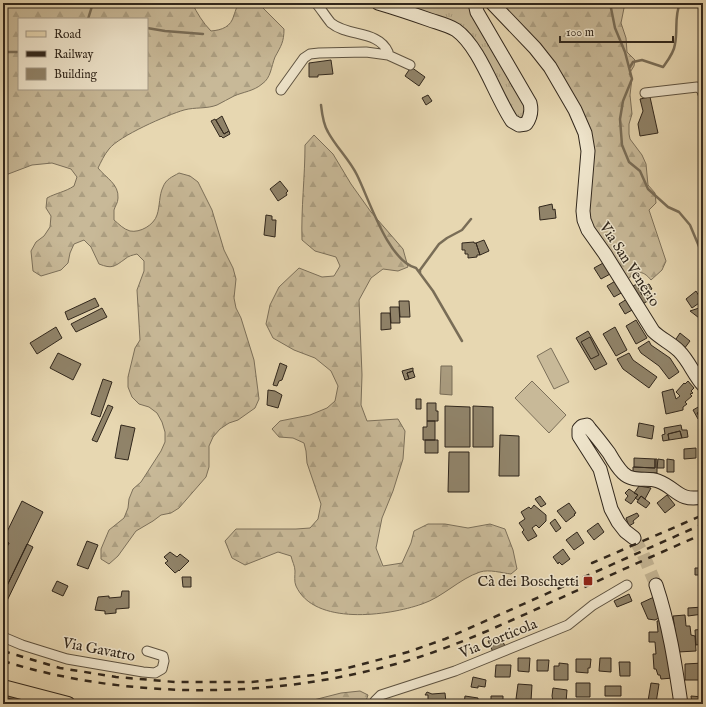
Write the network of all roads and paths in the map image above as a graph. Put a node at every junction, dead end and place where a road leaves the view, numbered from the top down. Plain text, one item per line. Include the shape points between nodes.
1 (316, 3) edge
2 (378, 3) edge
3 (474, 3) edge
4 (498, 4) edge
5 (388, 55) junction
6 (410, 65) dead end
7 (281, 90) dead end
8 (645, 93) dead end
9 (703, 94) edge
10 (703, 385) edge
11 (703, 497) edge
12 (634, 535) tunnel mouth
13 (659, 582) tunnel mouth
14 (627, 585) dead end
15 (3, 637) edge
16 (148, 650) dead end
17 (3, 687) edge
18 (68, 704) edge
19 (375, 704) edge
20 (681, 704) edge

1 - 5 street via 331,22 342,29 377,40 386,48
2 - 3 street via 449,26 464,37 512,121 519,125 526,124 530,118 530,103
4 - 10 street, Via San Venerio via 550,67 585,133 588,151 583,210 588,230 654,331 678,350
5 - 6 street
5 - 7 street via 366,52 310,54 304,58
8 - 9 street via 697,87 701,88
11 - 12 street via 686,497 658,481 628,476 590,428 582,426 579,429 579,436 600,469 611,509 618,522
13 - 20 street via 673,647
14 - 19 street, Via Corticola via 593,605 568,625 455,671 381,695
15 - 16 street, Via Gavatro via 67,659 155,673 162,669 163,656
17 - 18 main road

